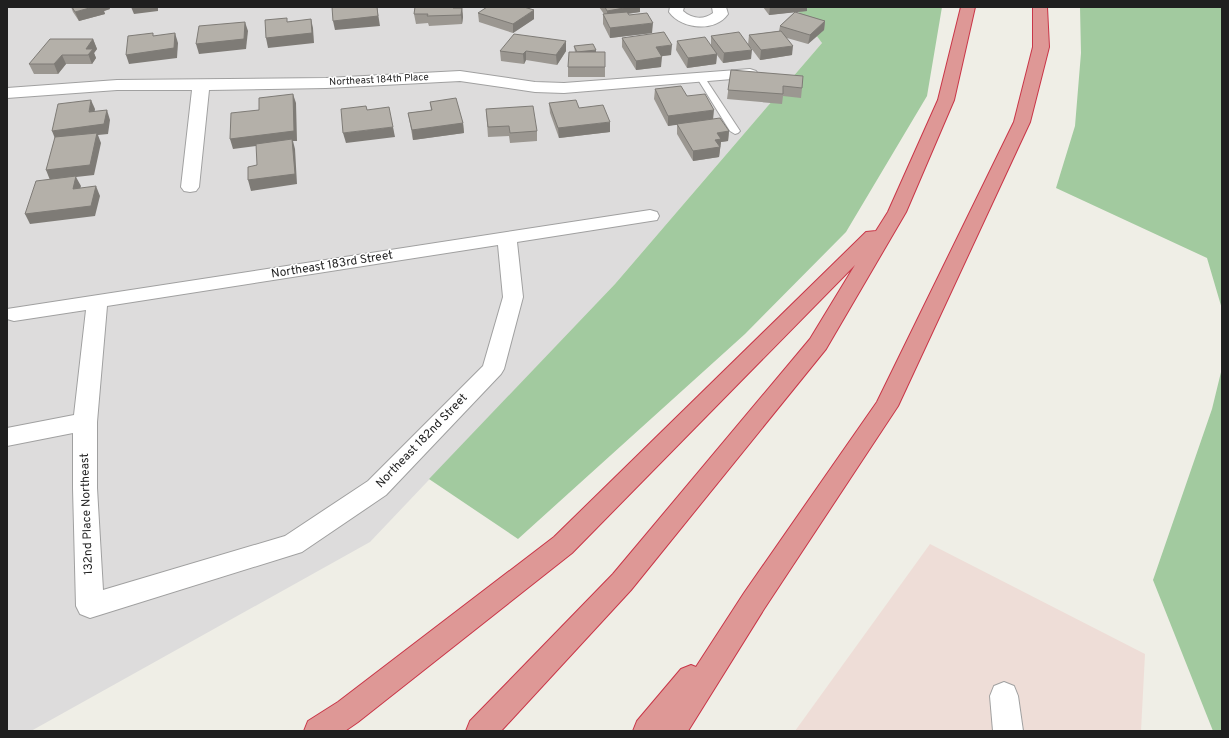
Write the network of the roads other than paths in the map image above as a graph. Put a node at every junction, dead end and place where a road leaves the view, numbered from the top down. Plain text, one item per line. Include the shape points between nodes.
1 (677, 7) edge
2 (719, 7) edge
3 (968, 7) edge
4 (1040, 7) edge
5 (750, 74) edge
6 (700, 78) junction
7 (201, 85) junction
8 (7, 93) edge
9 (735, 131) dead end
10 (190, 187) dead end
11 (897, 212) junction
12 (650, 216) dead end
13 (507, 238) junction
14 (97, 301) junction
15 (14, 314) dead end
16 (85, 422) junction
17 (7, 437) edge
18 (754, 602) junction
19 (90, 606) joint
20 (1004, 696) dead end
21 (319, 731) edge
22 (481, 731) edge
23 (648, 731) edge
24 (671, 731) edge
25 (1008, 731) edge

1 - 2 street via 678,15 697,21 713,20 718,17 721,14
3 - 11 highway via 946,100
4 - 18 highway via 1042,47 1022,122 887,406
5 - 6 street, Northeast 184th Place
6 - 7 street, Northeast 184th Place via 564,88 535,87 460,76 326,83
6 - 9 lane
7 - 8 street, Northeast 184th Place via 116,85
7 - 10 street
11 - 21 highway via 563,545 348,712
11 - 22 highway via 818,344 622,582
12 - 13 street, Northeast 183rd Street
13 - 14 street, Northeast 183rd Street
13 - 19 street, Northeast 182nd Street via 513,297 493,368 377,488 293,544
14 - 15 street, Northeast 183rd Street
14 - 16 street, 132nd Place Northeast
16 - 17 street
16 - 19 street, 132nd Place Northeast
18 - 23 highway
18 - 24 highway
20 - 25 street

